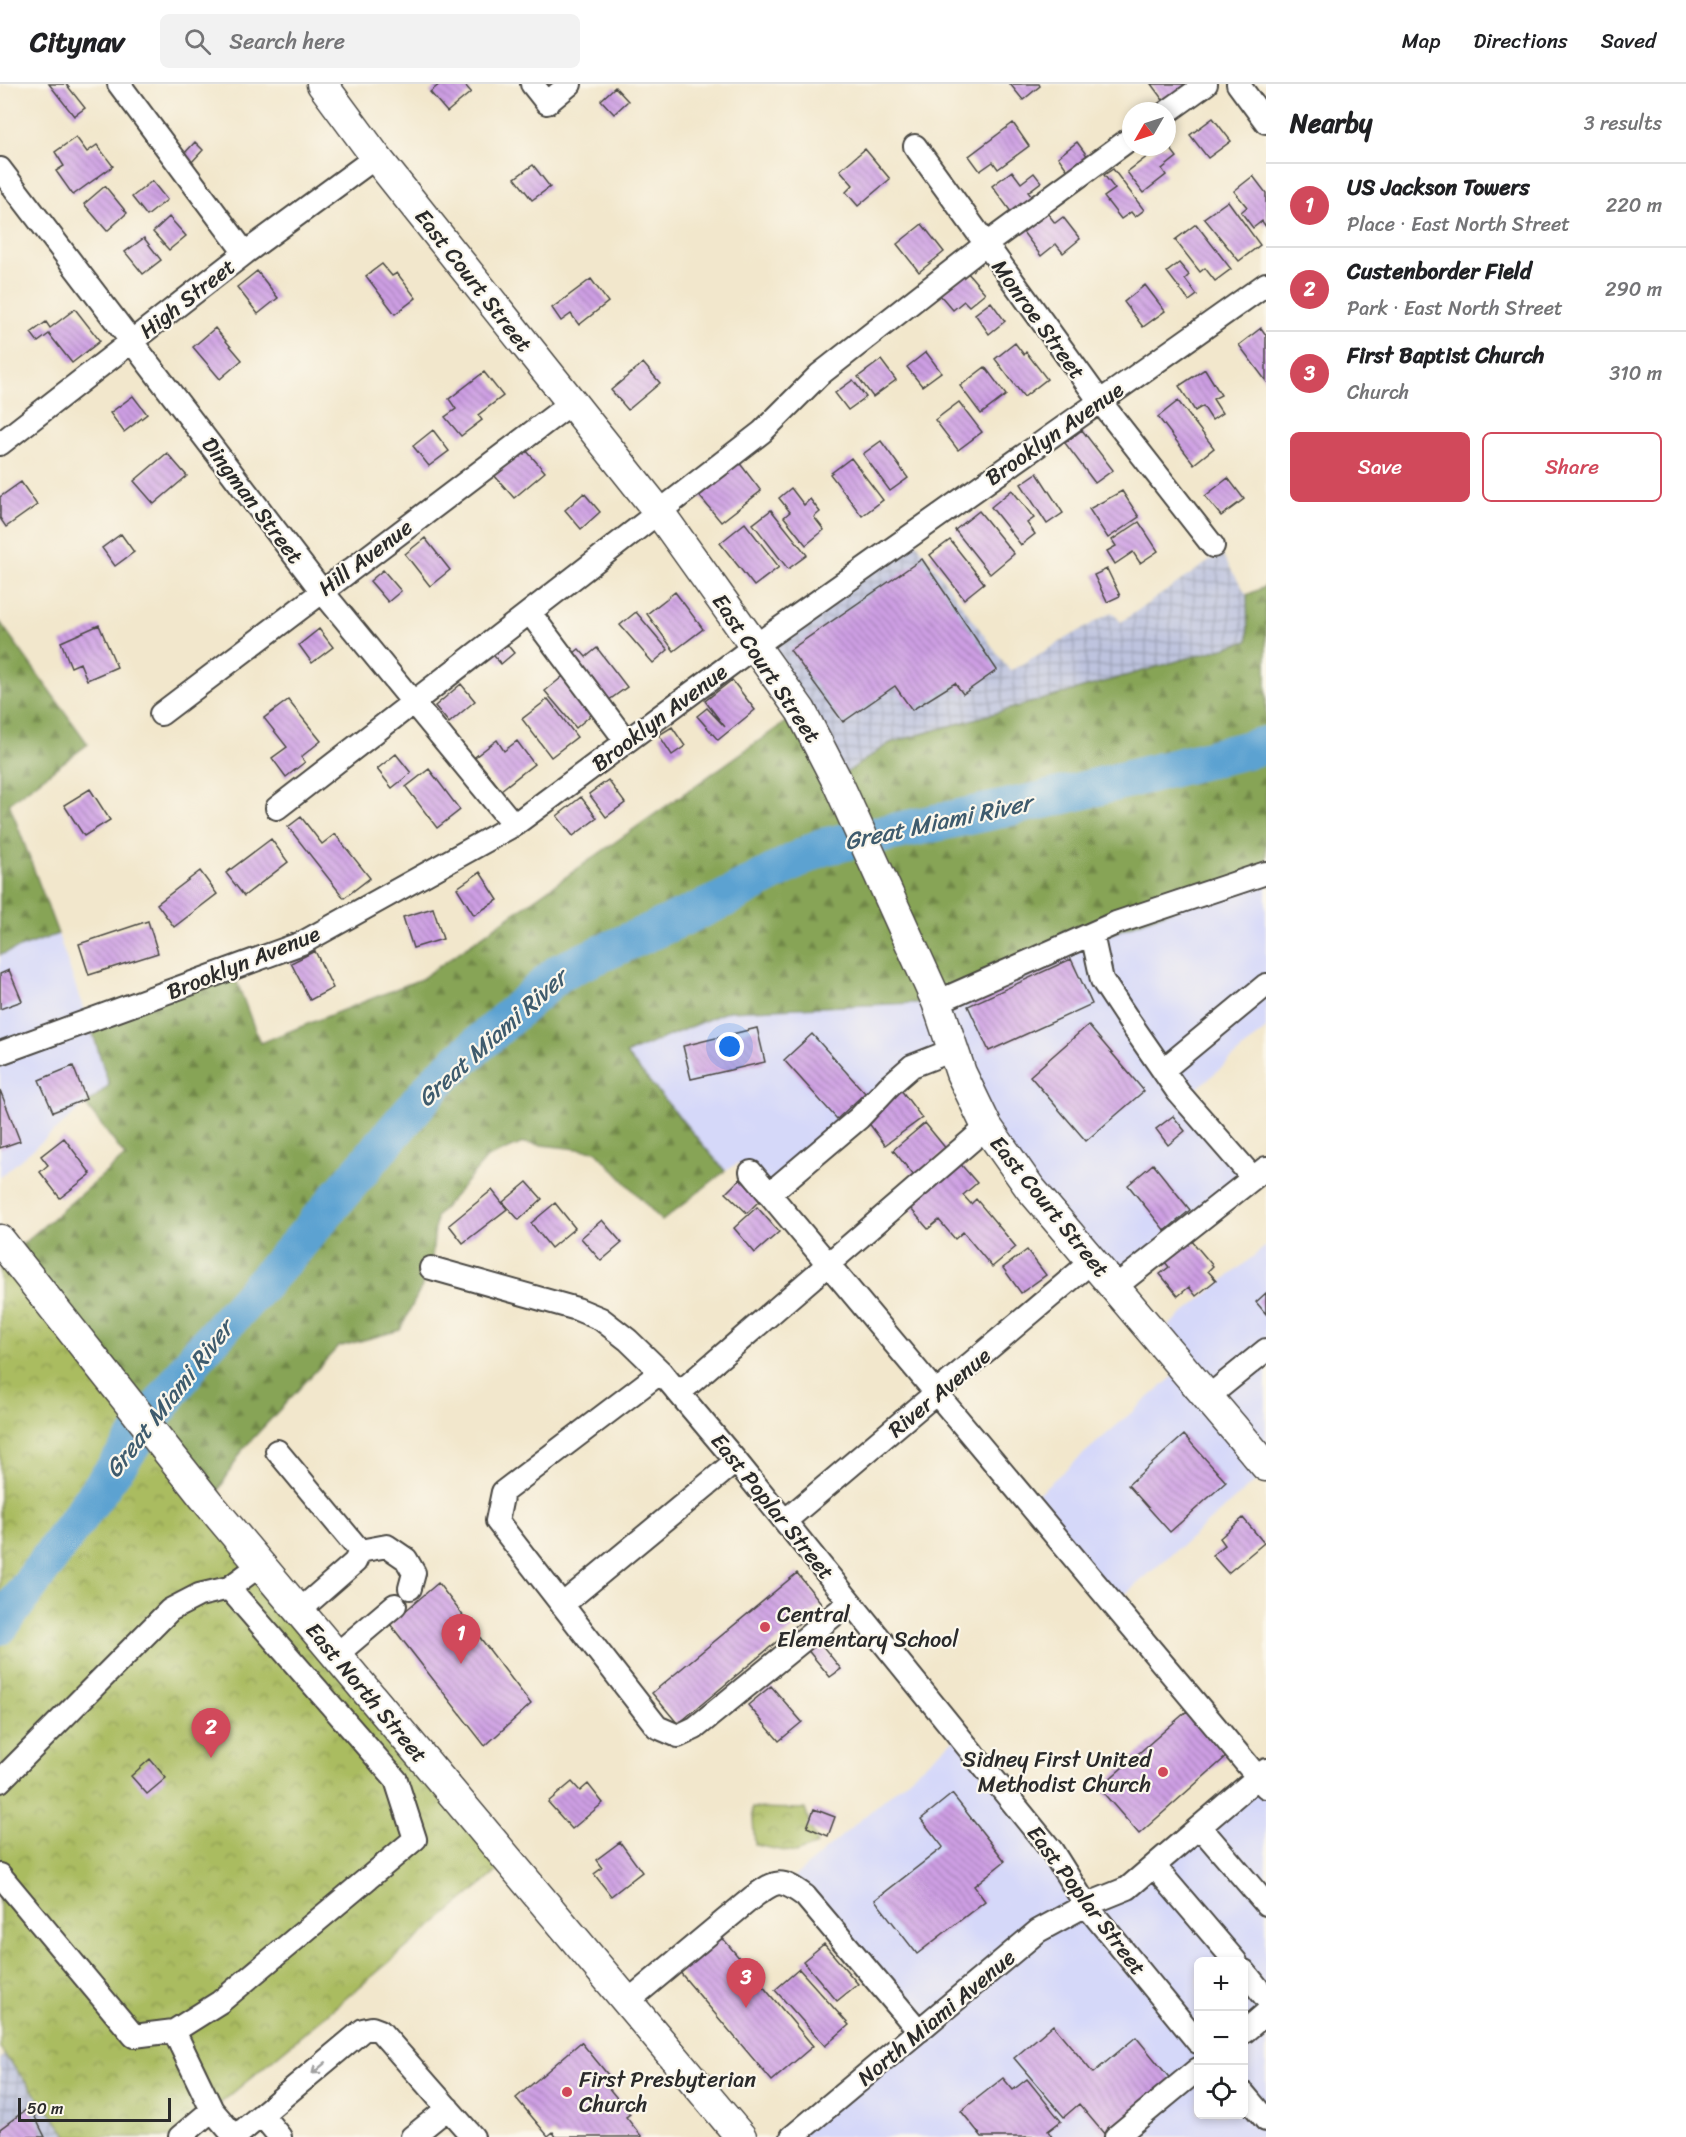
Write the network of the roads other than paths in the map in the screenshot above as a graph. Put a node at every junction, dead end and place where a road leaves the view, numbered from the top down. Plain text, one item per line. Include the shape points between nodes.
1 (119, 84) edge
2 (322, 84) edge
3 (532, 84) edge
4 (570, 84) edge
5 (1206, 84) edge
6 (1241, 85) edge
7 (1176, 106) edge
8 (1266, 122) edge
9 (1122, 145) edge
10 (915, 146) dead end
11 (376, 157) junction
12 (0, 169) edge
13 (985, 245) junction
14 (245, 253) junction
15 (1266, 284) edge
16 (133, 341) junction
17 (1099, 400) junction
18 (570, 403) junction
19 (0, 444) edge
20 (659, 512) junction
21 (1213, 546) dead end
22 (321, 590) junction
23 (530, 612) junction
24 (755, 645) junction
25 (414, 703) junction
26 (161, 714) dead end
27 (626, 741) junction
28 (277, 808) dead end
29 (514, 825) junction
30 (1265, 875) edge
31 (1092, 934) junction
32 (1266, 985) edge
33 (937, 1002) junction
34 (953, 1050) junction
35 (0, 1053) edge
36 (1163, 1070) junction
37 (987, 1127) junction
38 (751, 1172) dead end
39 (1259, 1173) edge
40 (769, 1194) junction
41 (6, 1246) edge
42 (1092, 1261) junction
43 (829, 1263) junction
44 (431, 1268) dead end
45 (1115, 1287) junction
46 (1266, 1350) edge
47 (660, 1372) junction
48 (679, 1394) junction
49 (938, 1394) junction
50 (1208, 1397) junction
51 (277, 1451) dead end
52 (736, 1461) junction
53 (1266, 1466) edge
54 (785, 1521) junction
55 (360, 1551) junction
56 (260, 1565) junction
57 (229, 1588) junction
58 (850, 1602) junction
59 (562, 1605) junction
60 (299, 1611) junction
61 (336, 1655) junction
62 (1263, 1778) edge
63 (0, 1781) edge
64 (1200, 1827) junction
65 (1155, 1867) junction
66 (0, 1875) edge
67 (1266, 1904) edge
68 (1086, 1905) junction
69 (1232, 1957) edge
70 (1248, 1976) edge
71 (1266, 1998) edge
72 (627, 2002) junction
73 (1266, 2013) edge
74 (1248, 2029) edge
75 (174, 2031) junction
76 (919, 2031) junction
77 (1194, 2037) edge
78 (1194, 2072) edge
79 (1248, 2099) edge
80 (448, 2108) junction
81 (212, 2110) junction
82 (262, 2115) junction
83 (1266, 2120) edge
84 (180, 2137) edge
85 (235, 2137) edge
86 (280, 2137) edge
87 (412, 2137) edge
88 (473, 2137) edge
89 (741, 2137) edge
90 (792, 2137) edge
91 (1116, 2137) edge

1 - 14 street
2 - 11 main road, East Court Street
3 - 4 street via 547,103
5 - 7 street
6 - 8 street
9 - 13 street
10 - 13 street, Monroe Street
11 - 14 street, High Street
11 - 18 main road, East Court Street
12 - 16 street, Dingman Street
13 - 17 street, Monroe Street
13 - 20 street via 819,375 762,432
14 - 16 street, High Street
15 - 17 street, Brooklyn Avenue
16 - 19 street, High Street
16 - 22 street, Dingman Street
17 - 21 street, Monroe Street
17 - 24 street, Brooklyn Avenue
18 - 20 main road, East Court Street
18 - 22 street, Hill Avenue
20 - 23 street
20 - 24 main road, East Court Street
22 - 25 street, Dingman Street
22 - 26 street, Hill Avenue
23 - 25 street
23 - 27 street
24 - 27 street, Brooklyn Avenue
24 - 33 main road, East Court Street via 801,711 836,779
25 - 28 street
25 - 29 street, Dingman Street
27 - 29 street, Brooklyn Avenue
29 - 35 street, Brooklyn Avenue via 302,943
30 - 31 street
31 - 33 street
31 - 36 street via 1102,980
32 - 36 street
33 - 34 main road, East Court Street
34 - 37 main road, East Court Street
34 - 40 street via 912,1066 860,1118
36 - 39 street via 1179,1092
37 - 42 main road, East Court Street via 1030,1188
37 - 43 street
38 - 40 street
39 - 45 street
40 - 43 street
41 - 56 main road, East North Street
42 - 45 main road, East Court Street
42 - 49 street, River Avenue
43 - 48 street
43 - 49 street
44 - 47 street, East Poplar Street via 601,1319
45 - 50 main road, East Court Street
46 - 50 street
47 - 48 street, East Poplar Street
47 - 59 street via 503,1492 497,1521
48 - 52 street, East Poplar Street
49 - 54 street, River Avenue
49 - 62 street
50 - 53 main road, East Court Street
51 - 55 street
52 - 54 street, East Poplar Street
52 - 59 street
54 - 58 street, East Poplar Street
55 - 60 street via 355,1562
55 - 61 street via 387,1546 406,1558 414,1574 402,1597
56 - 57 street
56 - 60 main road, East North Street
57 - 63 street via 199,1595 170,1610
57 - 75 street via 396,1780 415,1839 220,2002
58 - 59 street via 695,1728 678,1736 657,1727
58 - 68 street, East Poplar Street via 1052,1851
60 - 61 main road, East North Street
61 - 72 main road, East North Street
62 - 64 street, North Miami Avenue
64 - 65 street, North Miami Avenue
64 - 67 street
65 - 68 street, North Miami Avenue via 1128,1888
65 - 69 street
66 - 75 street via 135,2036
68 - 76 street, North Miami Avenue via 1038,1931
68 - 77 street, East Poplar Street
70 - 71 street
72 - 76 street via 753,1897 773,1883 787,1883 805,1896
72 - 89 main road, East North Street
73 - 74 street
75 - 81 street
76 - 90 street, North Miami Avenue
78 - 91 street
79 - 83 street
80 -> 82 street via 380,2031 372,2028 363,2030
80 - 87 street
80 - 88 street
81 - 84 street
81 - 85 street
82 - 85 street
82 - 86 street

